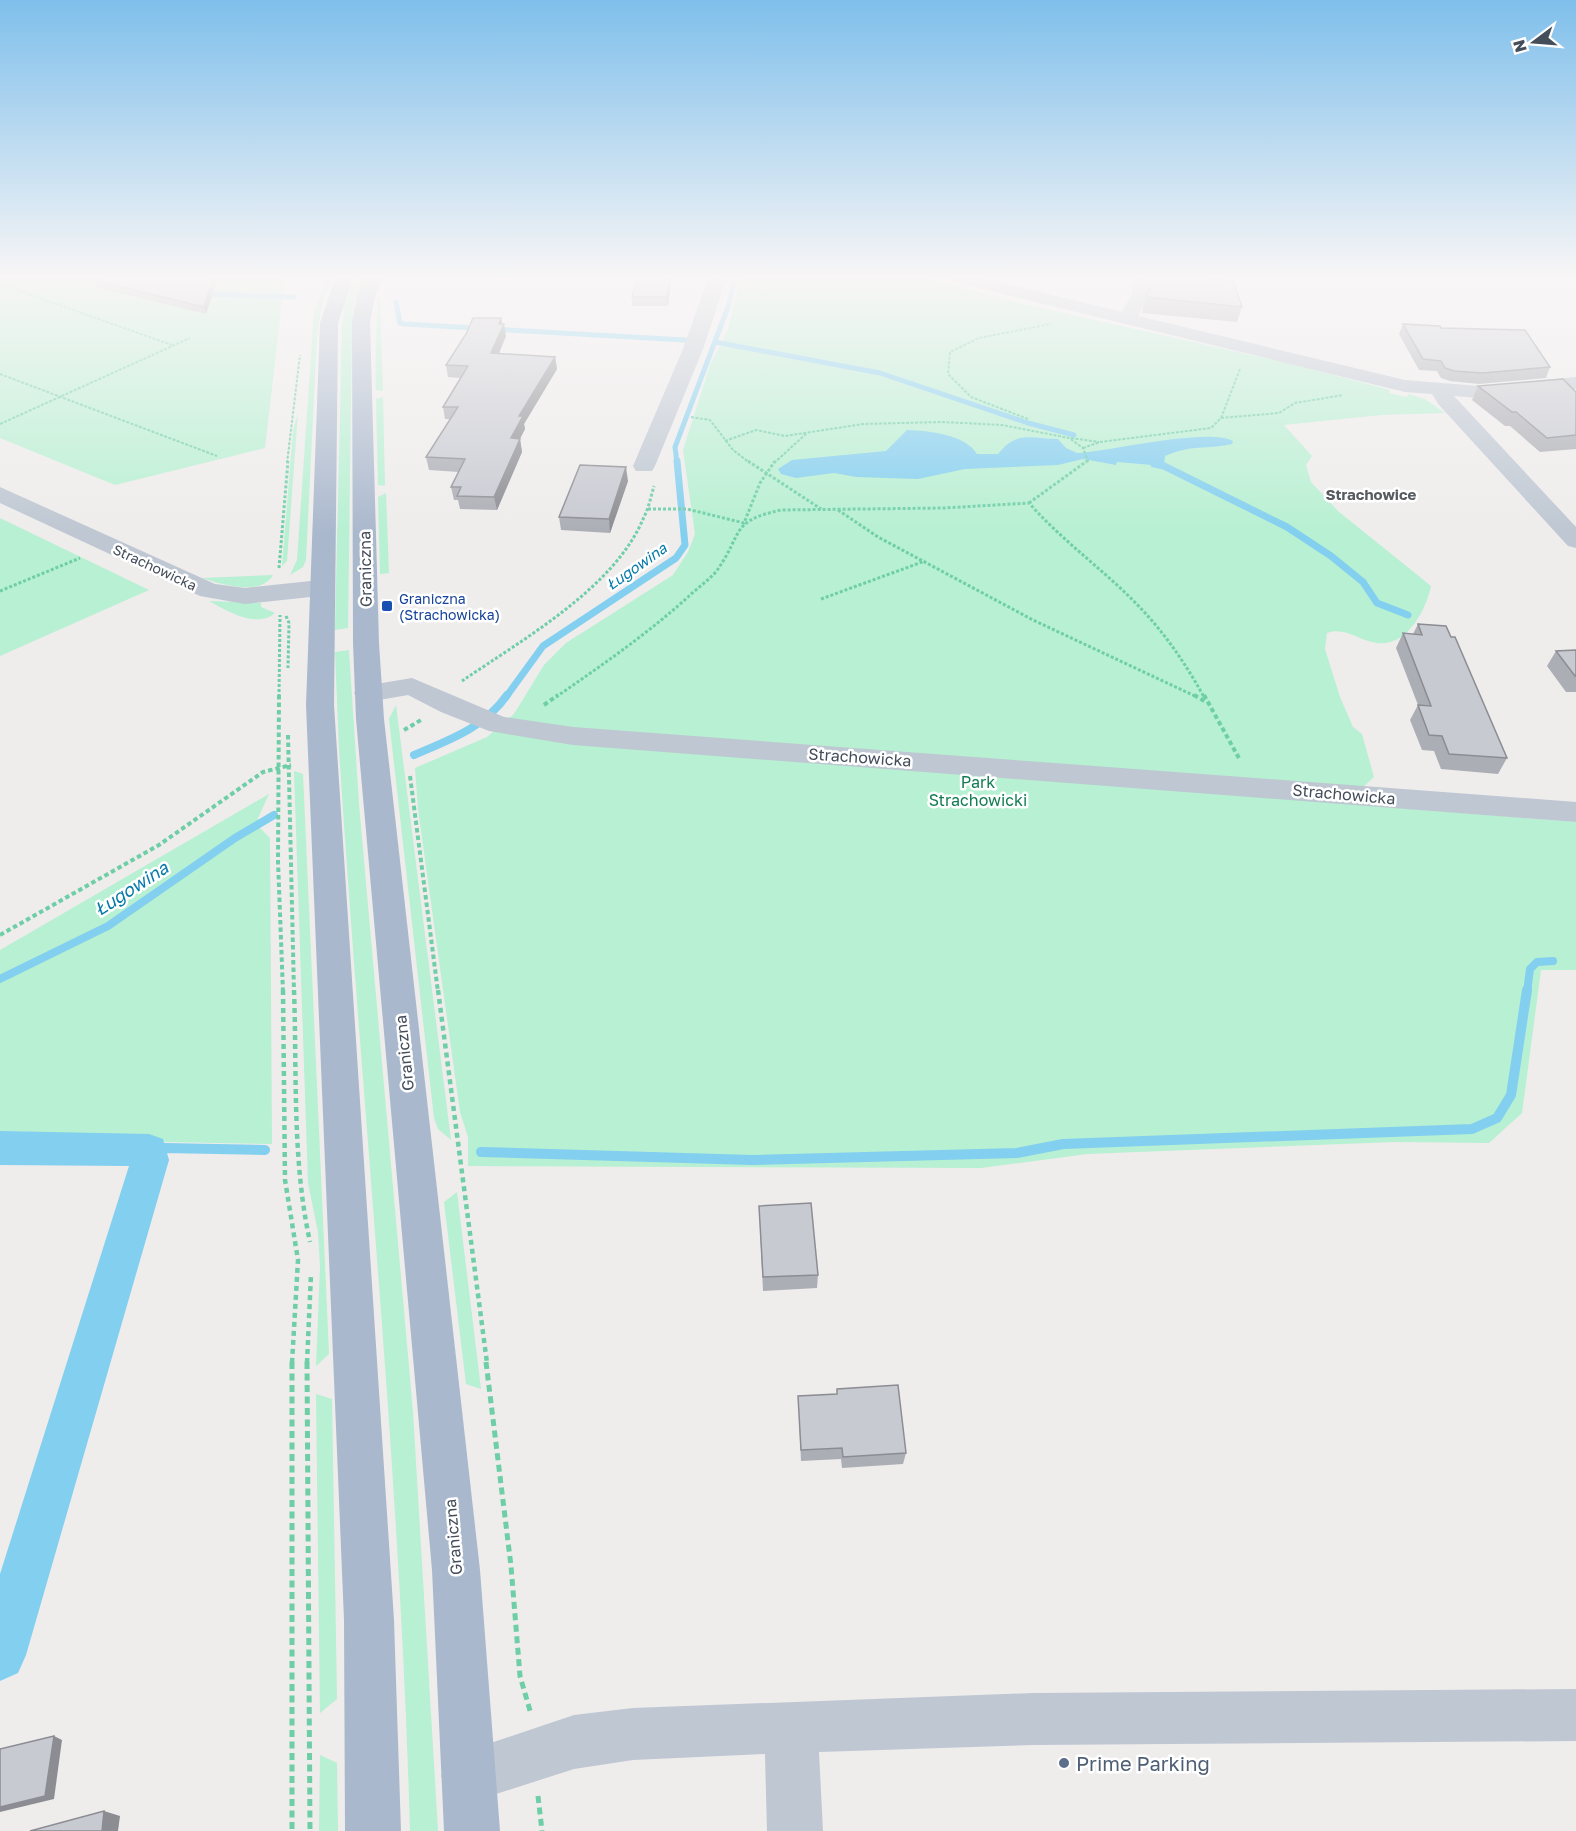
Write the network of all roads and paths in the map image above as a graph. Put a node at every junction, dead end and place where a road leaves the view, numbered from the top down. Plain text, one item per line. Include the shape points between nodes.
1 (138, 361) edge
2 (328, 361) edge
3 (363, 361) edge
4 (687, 361) edge
5 (949, 361) edge
6 (1300, 361) edge
7 (1243, 363) dead end
8 (0, 374) edge
9 (1378, 380) junction
10 (1576, 383) edge
11 (1440, 391) junction
12 (59, 397) junction
13 (296, 407) dead end
14 (700, 417) dead end
15 (1221, 418) junction
16 (1028, 419) dead end
17 (0, 424) edge
18 (807, 433) junction
19 (1070, 438) junction
20 (725, 441) junction
21 (1100, 442) junction
22 (1083, 450) junction
23 (216, 456) dead end
24 (644, 466) joint
25 (764, 472) junction
26 (0, 494) edge
27 (1029, 503) junction
28 (648, 508) junction
29 (837, 509) junction
30 (821, 510) junction
31 (744, 523) junction
32 (1576, 541) edge
33 (81, 557) dead end
34 (925, 561) junction
35 (279, 569) dead end
36 (320, 588) junction
37 (0, 591) edge
38 (821, 599) dead end
39 (288, 671) dead end
40 (383, 691) junction
41 (437, 699) junction
42 (1206, 702) junction
43 (507, 727) junction
44 (288, 729) dead end
45 (405, 742) dead end
46 (408, 765) dead end
47 (268, 771) dead end
48 (1255, 787) junction
49 (1576, 812) edge
50 (0, 935) edge
51 (310, 1245) dead end
52 (311, 1264) dead end
53 (1576, 1715) edge
54 (791, 1727) junction
55 (535, 1755) junction
56 (468, 1776) junction
57 (292, 1831) edge
58 (310, 1831) edge
59 (373, 1831) edge
60 (472, 1831) edge
61 (542, 1831) edge
62 (795, 1831) edge

1 - 12 path
2 - 36 main road
3 - 40 main road, Graniczna
4 - 24 street
5 - 16 path via 948,374 971,397
6 - 9 street
7 - 15 path
8 - 12 path
9 - 11 street
9 - 15 path via 1373,387 1295,403 1279,413
10 - 11 street via 1503,391
11 - 32 street
12 - 17 path
12 - 23 path
13 - 35 path via 290,431
14 - 20 path via 710,420
15 - 21 path via 1211,428
18 - 19 path via 863,424 942,422 1002,425
18 - 20 path via 785,436 756,430
18 - 25 path
19 - 21 path
19 - 22 path
20 - 25 path
21 - 22 path
22 - 27 path via 1088,461
24 - 28 path via 655,480
25 - 30 path via 798,490
25 - 31 path
26 - 36 street, Strachowicka via 209,591 244,596
27 - 29 path
27 - 42 path via 1160,630
28 - 31 path via 687,509
28 - 41 path via 635,536 591,586
29 - 30 path
29 - 34 path via 891,546
30 - 31 path via 769,512
31 - 43 path via 718,569 649,633
33 - 37 path
34 - 38 path
34 - 42 path via 1059,633 1162,678
36 - 59 main road via 320,705 369,1620
39 - 57 path via 289,623 280,606 278,861 285,1180 298,1260 291,1374
40 - 41 street, Strachowicka via 412,686
40 - 45 path
40 - 56 main road, Graniczna via 456,1570
41 - 43 street, Strachowicka
42 - 48 path
43 - 48 street, Strachowicka via 573,736
44 - 51 path via 299,1173
46 - 55 path via 494,1420 520,1676 532,1718
47 - 50 path via 159,845
48 - 49 street, Strachowicka
52 - 58 path via 307,1349
53 - 54 street via 1033,1719
54 - 55 street via 633,1734 574,1742
54 - 62 street
55 - 56 street
55 - 61 path
56 - 60 main road, Graniczna

